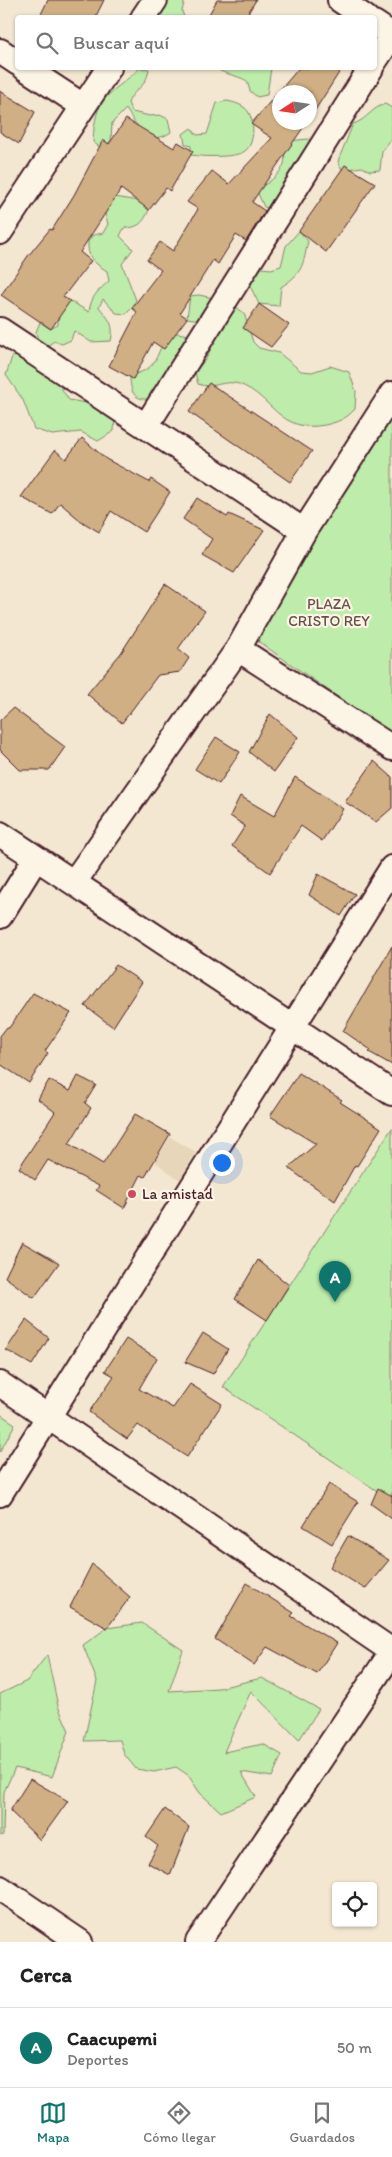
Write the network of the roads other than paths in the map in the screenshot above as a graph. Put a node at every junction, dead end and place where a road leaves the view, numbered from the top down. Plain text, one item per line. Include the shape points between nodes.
1 (155, 0) edge
2 (340, 0) edge
3 (145, 15) edge
4 (362, 15) edge
5 (377, 25) edge
6 (0, 51) edge
7 (377, 58) edge
8 (15, 60) edge
9 (28, 70) edge
10 (108, 70) edge
11 (370, 70) edge
12 (83, 106) junction
13 (0, 232) edge
14 (0, 330) edge
15 (392, 394) edge
16 (146, 426) junction
17 (304, 531) junction
18 (238, 649) junction
19 (392, 748) edge
20 (0, 834) edge
21 (36, 858) junction
22 (392, 868) edge
23 (74, 882) junction
24 (0, 916) edge
25 (292, 1028) junction
26 (392, 1093) edge
27 (0, 1384) edge
28 (49, 1416) junction
29 (0, 1494) edge
30 (392, 1652) edge
31 (0, 1888) edge
32 (80, 1942) edge
33 (198, 1942) edge

1 - 3 street
2 - 4 street
5 - 7 street via 392,35
6 - 8 street
9 - 12 street
10 - 12 street
11 - 16 street
12 - 13 street
14 - 16 street
15 - 17 street
16 - 17 street
17 - 18 street
18 - 19 street
18 - 23 street
20 - 21 street
21 - 23 street
21 - 24 street
22 - 25 street
23 - 25 street
25 - 26 street
25 - 28 street
27 - 28 street
28 - 29 street
28 - 30 street
30 - 33 street
31 - 32 street

